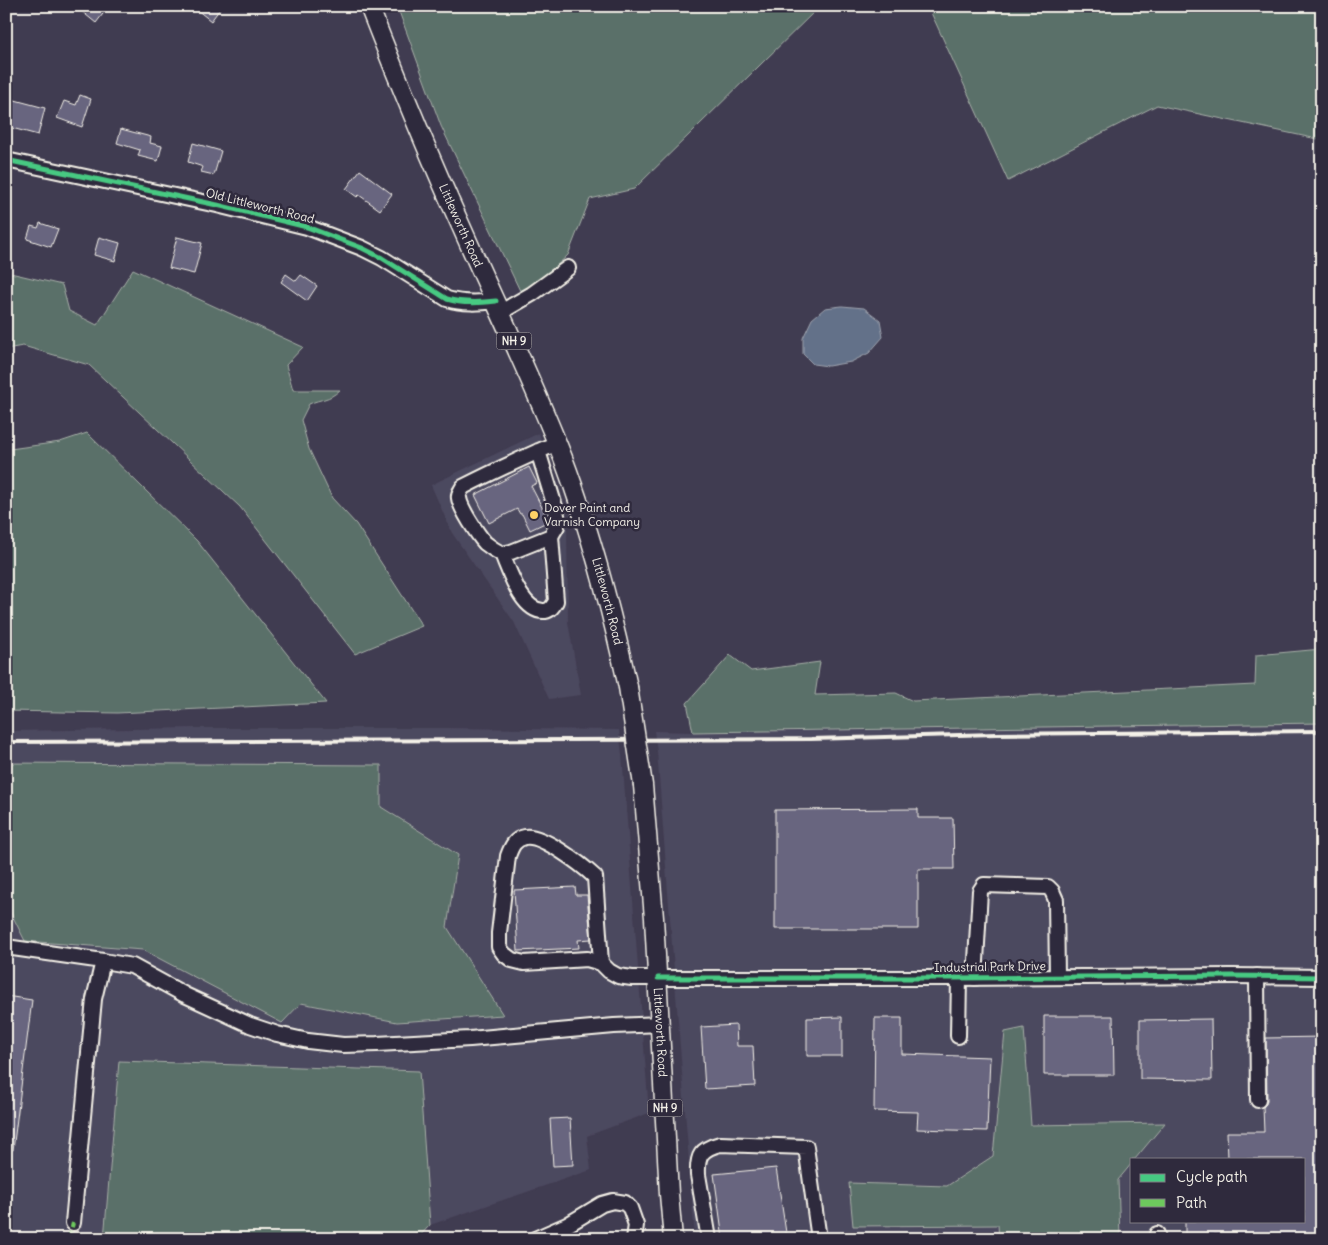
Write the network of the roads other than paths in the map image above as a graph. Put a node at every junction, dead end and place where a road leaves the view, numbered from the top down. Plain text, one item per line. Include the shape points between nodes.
1 (369, 6) edge
2 (6, 160) edge
3 (568, 268) dead end
4 (498, 307) junction
5 (557, 443) junction
6 (538, 451) junction
7 (551, 536) junction
8 (502, 554) junction
9 (6, 947) edge
10 (103, 960) junction
11 (601, 963) junction
12 (1057, 976) junction
13 (1257, 976) junction
14 (1322, 977) edge
15 (658, 978) junction
16 (959, 978) junction
17 (975, 978) junction
18 (661, 1024) junction
19 (958, 1036) dead end
20 (1258, 1100) dead end
21 (73, 1223) dead end
22 (535, 1239) edge
23 (634, 1239) edge
24 (673, 1239) edge
25 (709, 1239) edge
26 (819, 1239) edge

1 - 4 main road, Littleworth Road / NH 9 via 460,226
2 - 4 street, Old Littleworth Road via 307,227 368,251 447,298
3 - 4 street via 532,294
4 - 5 main road, Littleworth Road / NH 9
5 - 6 street
5 - 15 main road, Littleworth Road / NH 9, bridge via 593,548 628,687 643,784
6 - 7 street via 558,521
6 - 8 street via 464,487 460,492 461,505 477,533
7 - 8 street
7 - 8 street via 556,601 548,610 542,611 526,601
9 - 10 street
10 - 18 street via 132,966 250,1025 308,1041 342,1045
10 - 21 street via 94,999
11 - 11 street via 595,877 561,850 526,836 518,839 508,856 499,947 512,960 524,963 587,959
11 - 15 street, Industrial Park Drive via 618,976
12 - 13 street, Industrial Park Drive
12 - 17 street, Industrial Park Drive
12 - 17 street via 1056,900 1052,891 1048,887 984,885 980,891
13 - 14 street, Industrial Park Drive
13 - 20 street
15 - 16 street, Industrial Park Drive
15 - 18 main road, Littleworth Road / NH 9
16 - 17 street, Industrial Park Drive
16 - 19 street
18 - 24 main road, Littleworth Road / NH 9
22 - 23 street via 614,1201 625,1203 630,1208 636,1224
25 - 26 street via 697,1165 703,1151 720,1144 806,1147

